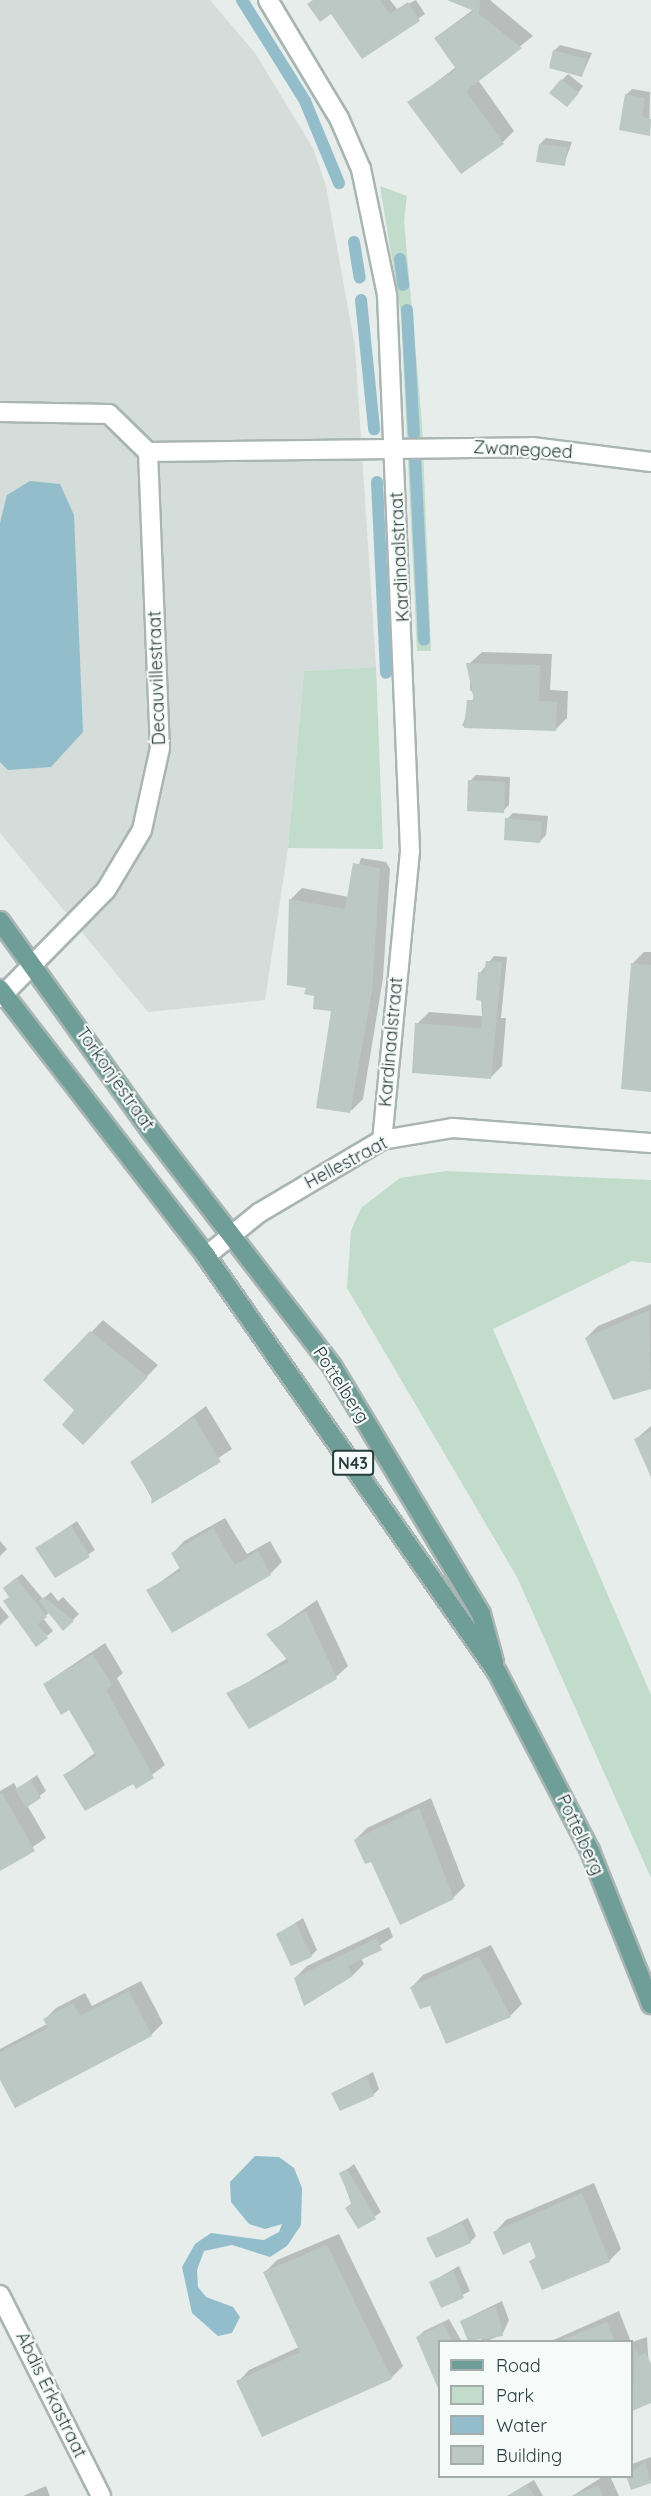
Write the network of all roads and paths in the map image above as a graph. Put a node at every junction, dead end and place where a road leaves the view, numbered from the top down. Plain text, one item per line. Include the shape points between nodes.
1 (268, 0) edge
2 (0, 412) edge
3 (395, 448) junction
4 (148, 452) junction
5 (651, 462) edge
6 (0, 921) edge
7 (35, 965) junction
8 (2, 994) edge
9 (382, 1140) junction
10 (651, 1143) edge
11 (232, 1234) junction
12 (206, 1256) junction
13 (497, 1672) junction
14 (651, 2004) edge
15 (0, 2295) edge
16 (101, 2496) edge

1 - 3 street, Kardinaalstraat via 339,118 361,169 387,295
2 - 4 street via 109,414
3 - 4 street
3 - 5 street, Zwanegoed via 532,447
3 - 9 street, Kardinaalstraat via 410,851
4 - 7 street, Decauvillestraat via 158,760 142,830 80,921
6 - 7 main road, Torkonjestraat / N43
7 - 8 street, Decauvillestraat
7 - 11 main road, Torkonjestraat / N43
8 - 12 main road, Torkonjestraat / N43
9 - 10 street, Hellestraat via 452,1128
9 - 11 street, Hellestraat via 293,1190
11 - 12 street, Hellestraat
11 - 13 main road, Pottelberg / N43 via 338,1376 481,1614
12 - 13 main road, Pottelberg / N43
13 - 14 main road, Pottelberg / N43 via 590,1851
15 - 16 street, Abdis Erkastraat

